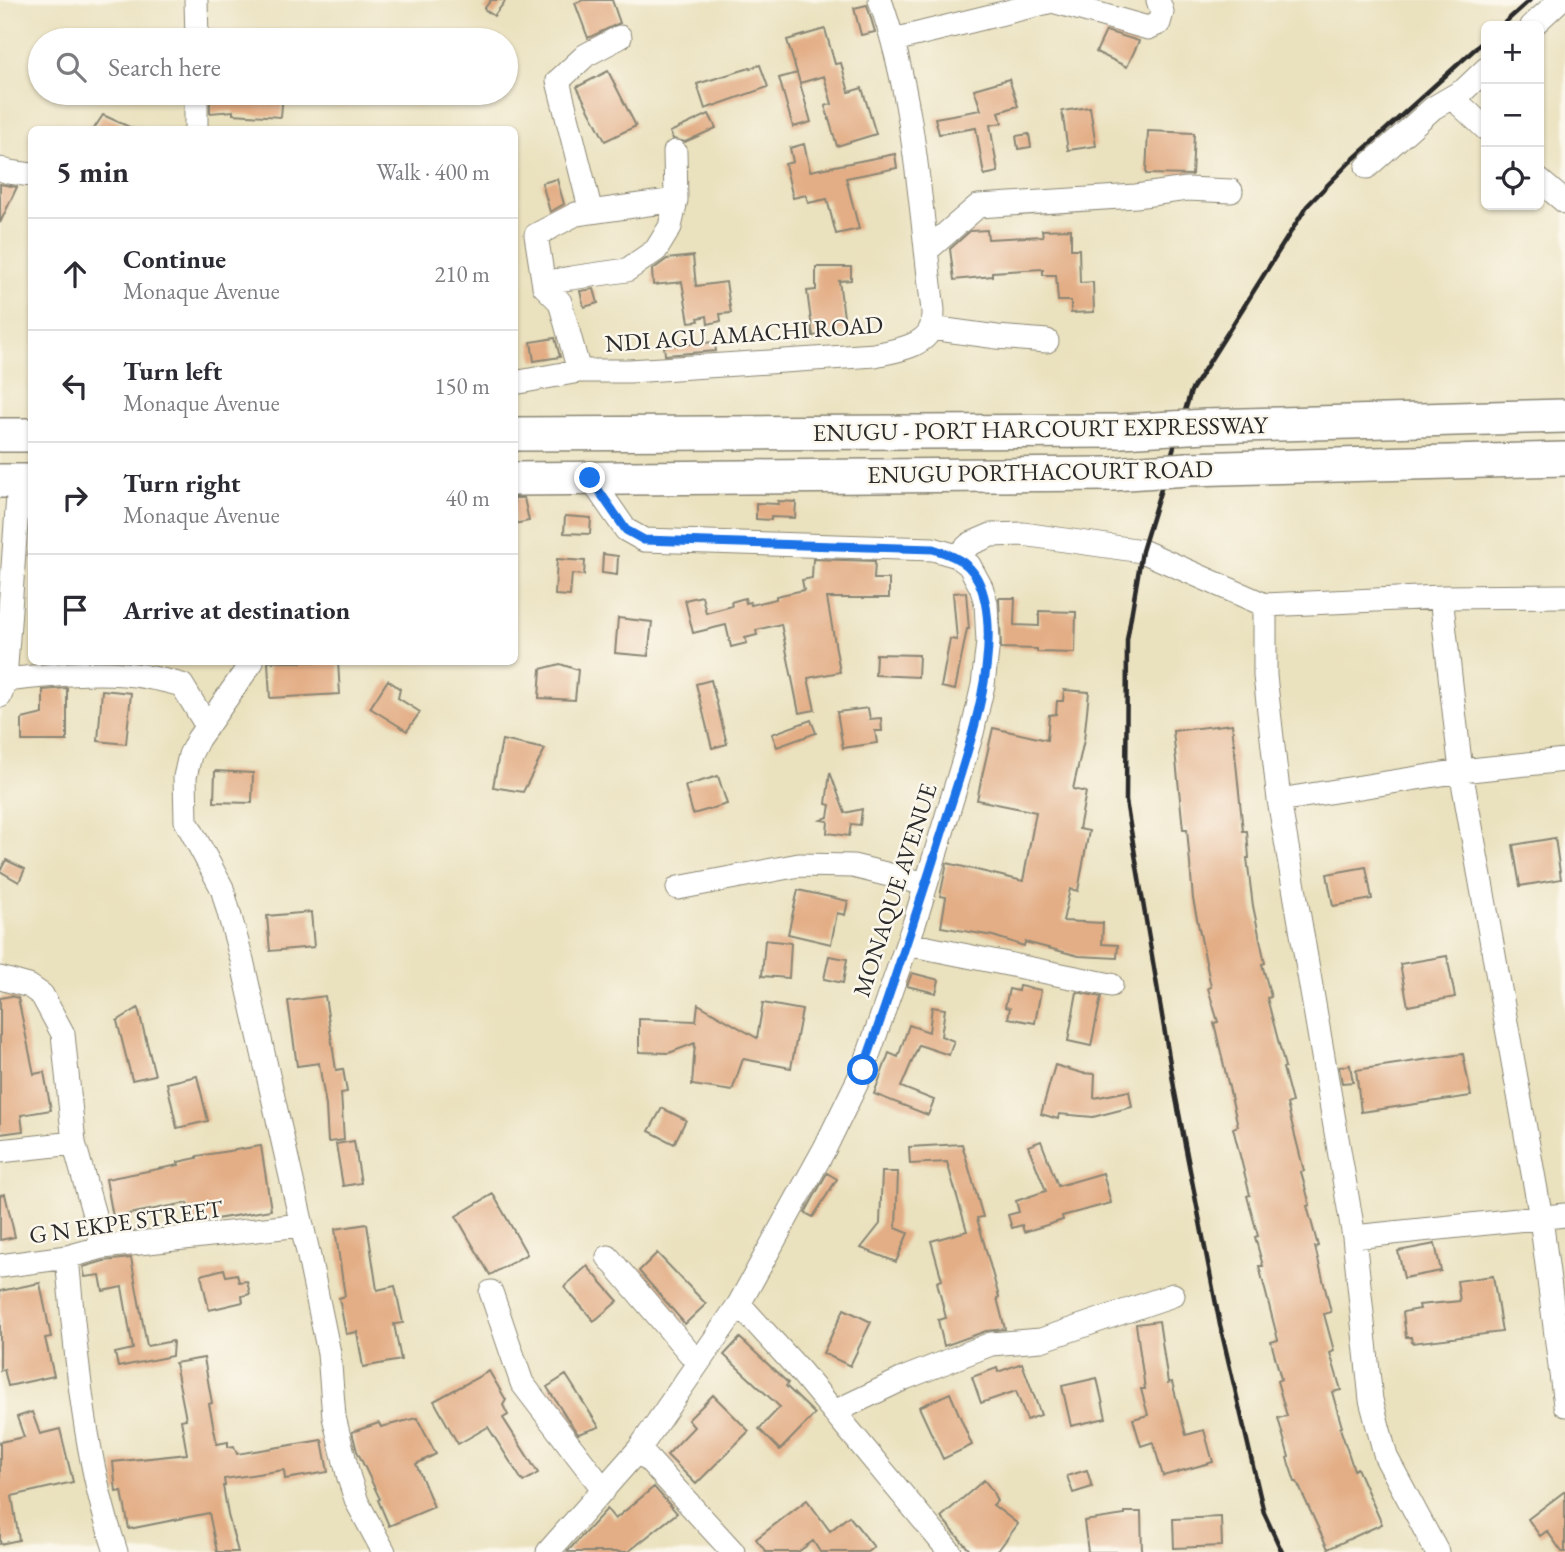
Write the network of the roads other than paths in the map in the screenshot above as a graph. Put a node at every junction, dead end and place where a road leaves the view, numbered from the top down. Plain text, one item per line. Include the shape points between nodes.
1 (196, 0) edge
2 (880, 0) edge
3 (1158, 0) edge
4 (1560, 0) edge
5 (1537, 21) edge
6 (197, 28) edge
7 (620, 37) dead end
8 (894, 40) junction
9 (1481, 73) edge
10 (1453, 98) junction
11 (196, 105) edge
12 (1481, 124) edge
13 (196, 126) edge
14 (675, 152) dead end
15 (1367, 167) dead end
16 (0, 169) edge
17 (28, 174) edge
18 (1544, 184) edge
19 (1231, 191) dead end
20 (676, 200) junction
21 (1565, 202) edge
22 (591, 212) junction
23 (926, 251) junction
24 (544, 286) junction
25 (931, 328) junction
26 (1047, 341) dead end
27 (579, 371) junction
28 (518, 382) edge
29 (1565, 416) edge
30 (518, 434) edge
31 (0, 435) edge
32 (28, 435) edge
33 (1565, 459) edge
34 (590, 478) junction
35 (518, 479) edge
36 (17, 481) edge
37 (957, 556) junction
38 (1565, 596) edge
39 (1441, 597) junction
40 (1265, 605) junction
41 (250, 665) edge
42 (2, 688) edge
43 (207, 726) junction
44 (1565, 760) edge
45 (1461, 771) junction
46 (1279, 800) junction
47 (926, 884) junction
48 (678, 888) dead end
49 (908, 944) junction
50 (0, 978) edge
51 (1111, 985) dead end
52 (74, 1143) junction
53 (0, 1151) edge
54 (1565, 1215) edge
55 (1541, 1218) junction
56 (301, 1225) junction
57 (1354, 1237) junction
58 (103, 1247) junction
59 (608, 1257) dead end
60 (67, 1258) junction
61 (0, 1266) edge
62 (491, 1292) dead end
63 (1173, 1295) dead end
64 (739, 1304) junction
65 (698, 1363) junction
66 (1565, 1405) edge
67 (834, 1412) junction
68 (639, 1449) junction
69 (604, 1490) junction
70 (116, 1552) edge
71 (384, 1552) edge
72 (548, 1552) edge
73 (733, 1552) edge
74 (950, 1552) edge
75 (1437, 1552) edge

1 - 6 street
2 - 8 street
3 - 8 street via 1159,23 1148,29 1052,1
4 - 5 street
7 - 22 street via 586,55 558,81
8 - 23 street via 919,172
9 - 10 street
10 - 12 street
10 - 15 street via 1433,108
11 - 13 street
14 - 20 street
16 - 17 street
18 - 21 street
19 - 23 street via 1187,189 1136,197 978,206
20 - 22 street
20 - 24 street via 661,244 630,268
22 - 24 street via 576,214 536,235
23 - 25 street
24 - 27 street via 560,302
25 - 26 street
25 - 27 street, NDI AGU AMACHI ROAD via 910,346 875,355 630,372
27 - 28 street, NDI AGU AMACHI ROAD
29 - 30 highway, ENUGU - PORT HARCOURT EXPRESSWAY, bridge via 1121,431
31 - 32 highway
33 - 34 highway, ENUGU PORTHACOURT ROAD, bridge via 1112,474
34 - 35 highway, ENUGU PORTHACOURT ROAD
34 - 37 street via 626,530 644,540 933,549
36 - 42 street
37 - 40 street via 991,535 1023,534 1142,551
37 - 47 street, MONAQUE AVENUE via 969,565 981,587 988,642 972,733
38 - 39 street
39 - 40 street
39 - 45 street
40 - 46 street via 1265,676
41 - 43 street
42 - 43 street via 77,674 155,678 182,685
43 - 56 street via 190,755 185,777 186,821 222,888
44 - 45 street
45 - 46 street
45 - 55 street
46 - 57 street
47 - 48 street via 853,866 799,865
47 - 49 street, MONAQUE AVENUE
49 - 51 street
49 - 64 street, MONAQUE AVENUE via 863,1070
50 - 52 street via 42,995 63,1034
52 - 53 street
52 - 58 street
54 - 55 street
55 - 57 street
55 - 66 street
56 - 58 street, G N EKPE STREET
56 - 71 street via 329,1353 334,1417 349,1478
57 - 75 street via 1371,1400 1386,1457
58 - 60 street, G N EKPE STREET
59 - 65 street
60 - 61 street, G N EKPE STREET
60 - 70 street via 79,1385 105,1520
62 - 69 street via 522,1383
63 - 67 street via 1041,1339 991,1344
64 - 65 street, MONAQUE AVENUE
64 - 67 street
65 - 68 street, MONAQUE AVENUE
67 - 74 street
68 - 69 street, MONAQUE AVENUE
68 - 73 street
69 - 72 street, MONAQUE AVENUE

